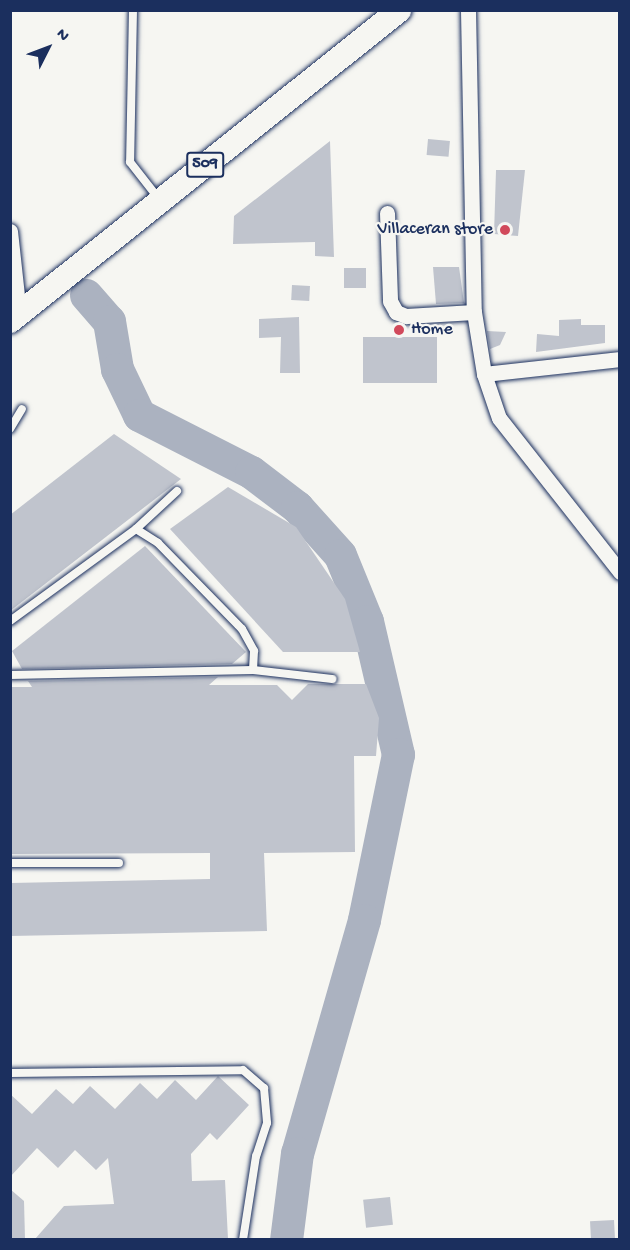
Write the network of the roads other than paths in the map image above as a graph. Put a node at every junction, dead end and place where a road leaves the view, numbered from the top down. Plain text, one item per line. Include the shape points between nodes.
1 (133, 10) edge
2 (399, 10) edge
3 (468, 10) edge
4 (160, 201) junction
5 (387, 213) dead end
6 (10, 231) edge
7 (474, 312) junction
8 (15, 317) edge
9 (620, 359) edge
10 (484, 374) junction
11 (22, 409) dead end
12 (10, 429) edge
13 (177, 491) dead end
14 (136, 529) junction
15 (620, 572) edge
16 (10, 621) edge
17 (253, 670) junction
18 (10, 675) edge
19 (332, 680) dead end
20 (10, 863) edge
21 (119, 863) dead end
22 (10, 1072) edge
23 (243, 1239) edge

1 - 4 lane via 130,162
2 - 4 main road, 509
3 - 7 street
4 - 8 main road, 509
5 - 7 street via 390,301 396,312 406,316
6 - 8 street
7 - 10 street
9 - 10 street
10 - 15 street via 500,418
11 - 12 lane
13 - 14 lane
14 - 16 lane
14 - 17 lane via 158,543 242,629 254,651
17 - 18 lane
17 - 19 lane
20 - 21 lane
22 - 23 lane via 243,1070 264,1088 267,1123 256,1156

